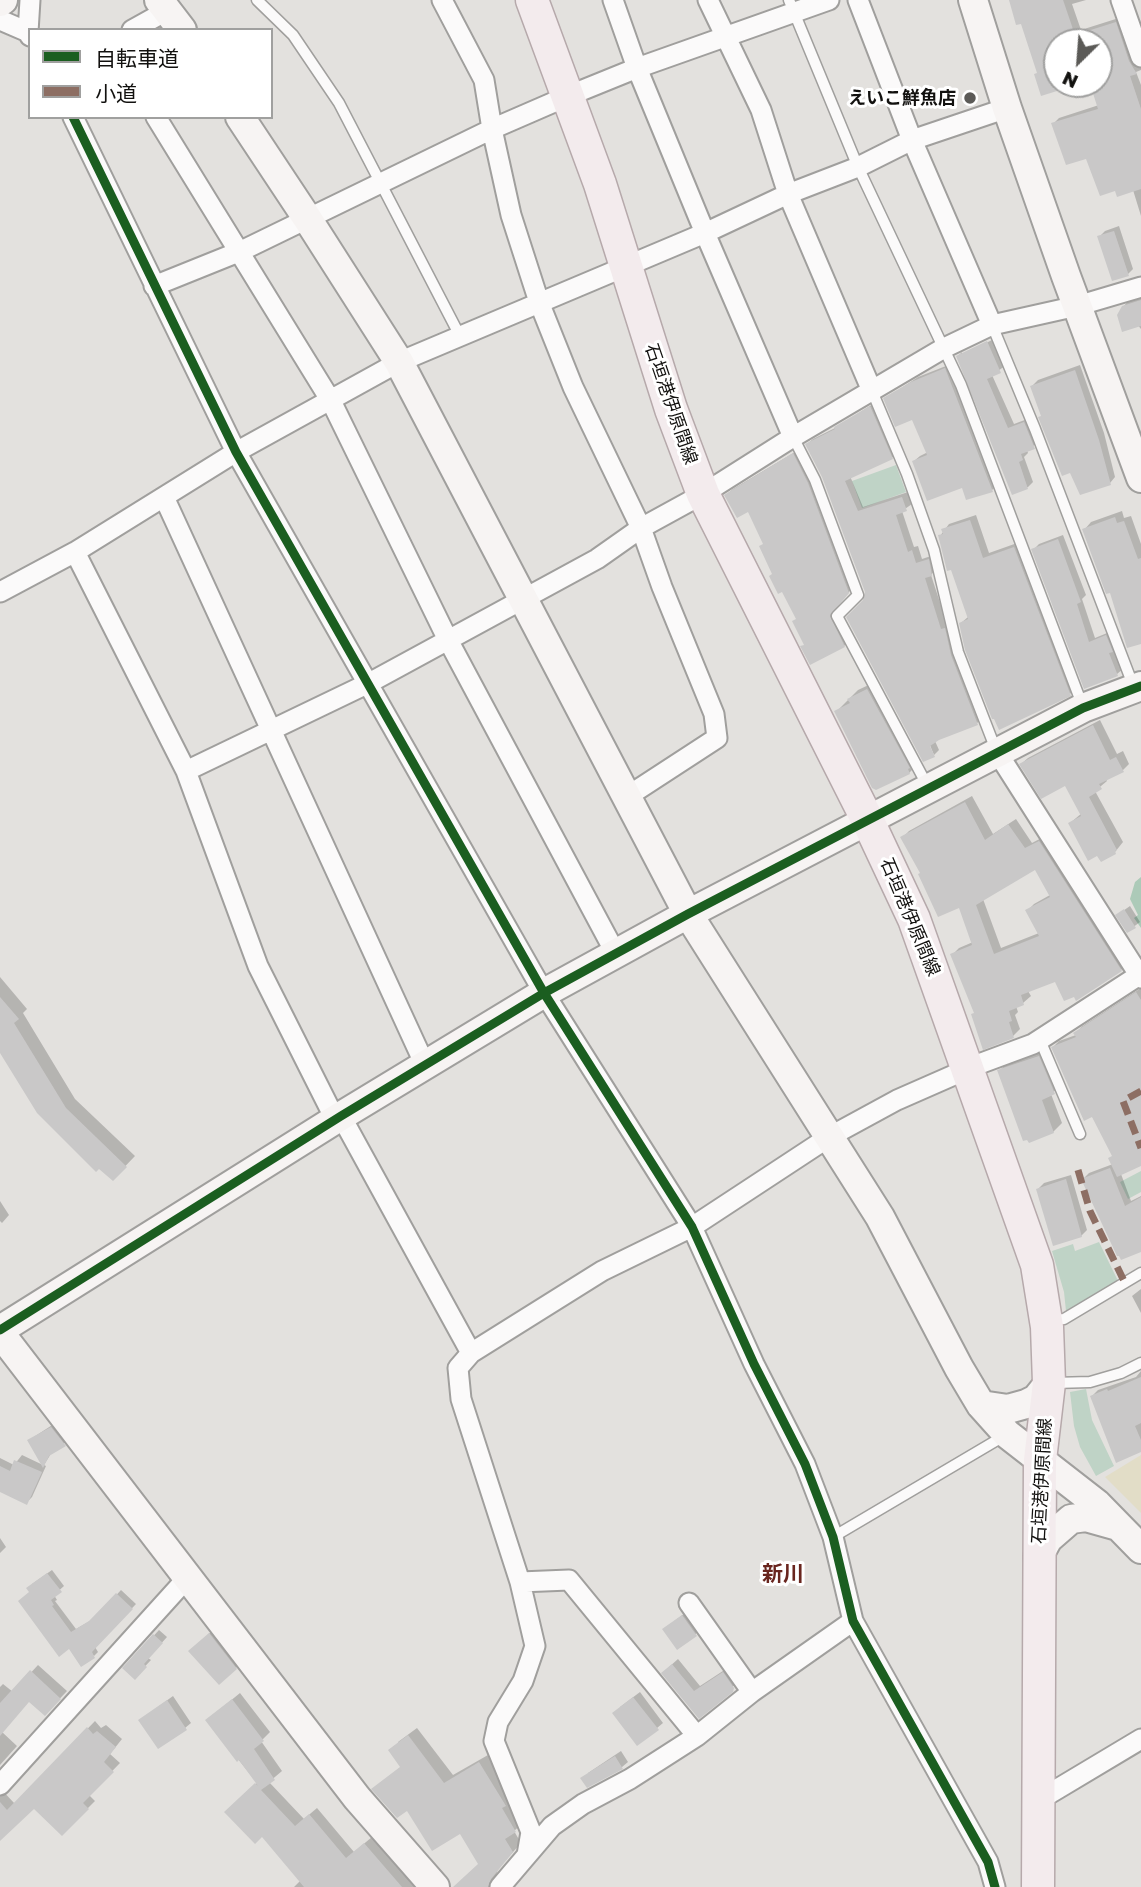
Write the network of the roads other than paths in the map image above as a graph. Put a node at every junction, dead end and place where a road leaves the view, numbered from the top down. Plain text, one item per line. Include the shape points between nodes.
1 (30, 0) edge
2 (257, 0) edge
3 (442, 0) edge
4 (532, 0) edge
5 (613, 0) edge
6 (708, 0) edge
7 (829, 0) edge
8 (858, 0) edge
9 (973, 0) edge
10 (1121, 0) edge
11 (792, 7) edge
12 (170, 13) edge
13 (0, 20) edge
14 (29, 28) edge
15 (136, 28) edge
16 (28, 34) edge
17 (727, 37) junction
18 (1141, 57) edge
19 (637, 68) junction
20 (568, 96) junction
21 (1007, 108) junction
22 (74, 119) edge
23 (157, 119) edge
24 (241, 119) edge
25 (492, 129) junction
26 (912, 140) junction
27 (858, 167) junction
28 (382, 183) junction
29 (788, 194) junction
30 (307, 218) junction
31 (705, 233) junction
32 (241, 251) junction
33 (626, 265) junction
34 (154, 286) junction
35 (1141, 287) edge
36 (539, 302) junction
37 (1077, 306) junction
38 (992, 325) junction
39 (461, 338) junction
40 (944, 348) junction
41 (399, 362) junction
42 (872, 391) junction
43 (331, 401) junction
44 (793, 437) junction
45 (236, 452) junction
46 (1141, 478) edge
47 (703, 494) junction
48 (164, 497) junction
49 (641, 528) junction
50 (75, 552) junction
51 (0, 592) edge
52 (523, 599) junction
53 (448, 640) junction
54 (369, 683) junction
55 (1138, 688) edge
56 (1083, 708) junction
57 (272, 730) junction
58 (997, 752) junction
59 (186, 771) junction
60 (929, 789) junction
61 (628, 796) junction
62 (868, 821) junction
63 (688, 914) junction
64 (616, 954) junction
65 (1140, 976) edge
66 (544, 993) junction
67 (1041, 1040) junction
68 (425, 1065) junction
69 (968, 1069) junction
70 (338, 1118) junction
71 (1080, 1134) dead end
72 (830, 1137) junction
73 (692, 1227) junction
74 (1141, 1273) edge
75 (1045, 1320) junction
76 (0, 1331) edge
77 (471, 1353) junction
78 (1141, 1363) edge
79 (1049, 1383) junction
80 (981, 1405) junction
81 (1007, 1434) junction
82 (1040, 1460) junction
83 (1121, 1527) junction
84 (833, 1537) junction
85 (1141, 1549) edge
86 (1038, 1557) junction
87 (187, 1577) junction
88 (520, 1582) junction
89 (689, 1603) dead end
90 (853, 1621) junction
91 (752, 1692) junction
92 (697, 1736) junction
93 (1141, 1739) edge
94 (0, 1785) edge
95 (1039, 1800) junction
96 (527, 1855) junction
97 (435, 1887) edge
98 (500, 1887) edge
99 (995, 1887) edge
100 (1038, 1887) edge

1 - 14 street
2 - 28 lane via 293,35 339,103
3 - 25 street via 484,80
4 - 20 main road, 石垣港伊原間線
5 - 19 street
6 - 17 street
7 - 11 street
8 - 26 street
9 - 21 street
10 - 18 street
11 - 17 street
11 - 27 lane
12 - 15 street
13 - 16 street
17 - 19 street
17 - 29 street via 761,110
19 - 20 street
19 - 31 street
20 - 25 street
20 - 33 main road, 石垣港伊原間線
21 - 26 street
21 - 37 street
22 - 34 street
23 - 32 street
24 - 30 street
25 - 28 street
25 - 36 street
26 - 27 street
26 - 38 street
27 - 29 street
27 - 40 lane
28 - 30 street
28 - 39 lane
29 - 31 street
29 - 42 street
30 - 32 street
30 - 41 street
31 - 33 street
31 - 44 street
32 - 34 street
32 - 43 street
33 - 36 street
33 - 47 main road, 石垣港伊原間線
34 - 45 street
35 - 37 street
36 - 39 street
36 - 49 street via 573,387
37 - 38 street
37 - 46 street
38 - 40 street
38 - 55 lane
39 - 41 street
40 - 42 street
40 - 56 lane
41 - 43 street
41 - 52 street
42 - 44 street
42 - 58 lane via 922,514 958,652
43 - 45 street
43 - 53 street
44 - 47 street
44 - 60 lane via 815,480 858,595 837,616
45 - 48 street
45 - 54 street
47 - 49 street
47 - 62 main road, 石垣港伊原間線
48 - 50 street
48 - 57 street
49 - 52 street via 597,559
49 - 61 street via 714,715 717,738
50 - 51 street
50 - 59 street
52 - 53 street
52 - 61 street
53 - 54 street
53 - 64 street
54 - 57 street
54 - 66 street
55 - 56 street
56 - 58 street
57 - 59 street
57 - 68 street
58 - 60 street
58 - 65 street
59 - 70 street via 258,966
60 - 62 street
61 - 63 street
62 - 63 street
62 - 69 main road, 石垣港伊原間線 via 914,919
63 - 64 street
63 - 72 street
64 - 66 street
65 - 67 street
66 - 68 street
66 - 73 street
67 - 69 street
67 - 71 lane
68 - 70 street
69 - 72 street via 897,1100
69 - 75 main road, 石垣港伊原間線 via 1037,1265
70 - 76 street
70 - 77 street
72 - 73 street
72 - 80 street via 880,1217
73 - 77 street via 602,1271
73 - 84 street via 754,1364 806,1464
74 - 75 lane via 1064,1319
75 - 79 main road, 石垣港伊原間線
76 - 87 street
77 - 88 street via 458,1368 461,1399
78 - 79 lane via 1090,1382
79 - 80 street via 1026,1404 1009,1409
79 - 82 main road, 石垣港伊原間線
80 - 81 street
81 - 82 street
81 - 84 lane
82 - 83 street
82 - 86 main road, 石垣港伊原間線
83 - 85 street
83 - 86 street via 1086,1517 1071,1519 1048,1539
84 - 90 street
86 - 95 main road, 石垣港伊原間線
87 - 94 street
87 - 97 street via 357,1798
88 - 92 street via 569,1580
88 - 96 street via 535,1646 523,1681 498,1722 494,1741 531,1832
89 - 91 street
90 - 91 street
90 - 99 street via 988,1862
91 - 92 street
92 - 96 street via 573,1811 552,1826
93 - 95 street
95 - 100 main road, 石垣港伊原間線
96 - 98 street

